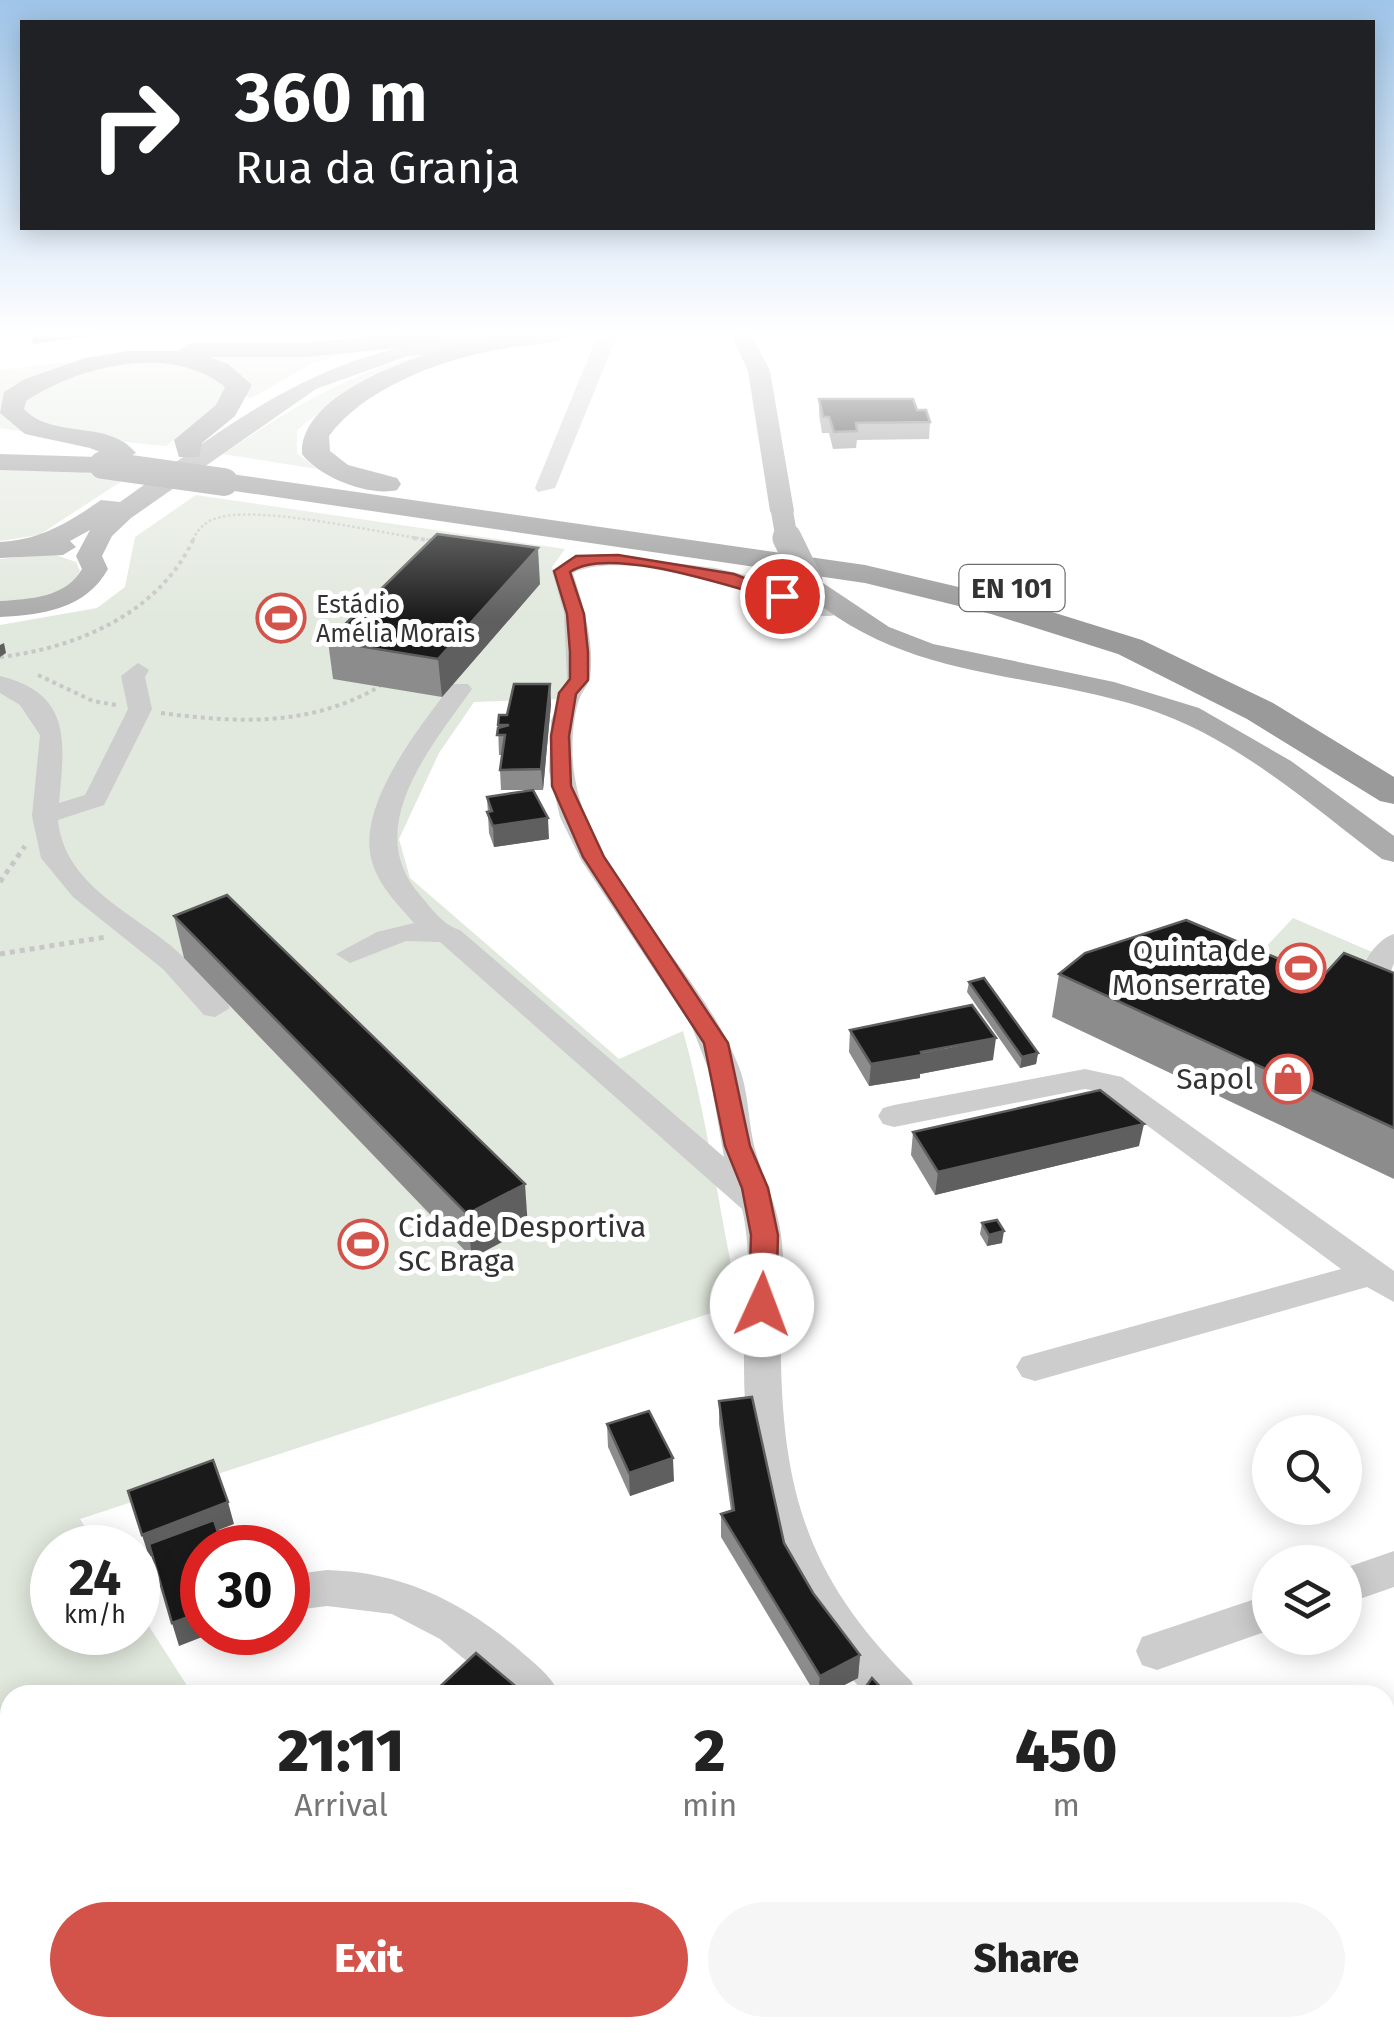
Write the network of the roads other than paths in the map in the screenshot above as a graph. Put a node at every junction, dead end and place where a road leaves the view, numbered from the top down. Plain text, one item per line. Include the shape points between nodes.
1 (35, 429) edge
2 (203, 429) edge
3 (224, 429) edge
4 (242, 429) edge
5 (315, 429) edge
6 (570, 429) edge
7 (770, 429) edge
8 (0, 435) edge
9 (0, 450) edge
10 (189, 451) junction
11 (112, 459) junction
12 (0, 462) edge
13 (232, 476) junction
14 (545, 488) dead end
15 (596, 518) junction
16 (38, 545) junction
17 (0, 550) edge
18 (88, 556) junction
19 (837, 608) junction
20 (4, 610) edge
21 (138, 670) dead end
22 (0, 682) edge
23 (460, 688) dead end
24 (1394, 760) edge
25 (1394, 793) edge
26 (46, 815) junction
27 (1394, 852) edge
28 (437, 931) junction
29 (1394, 943) edge
30 (350, 954) dead end
31 (1394, 996) edge
32 (214, 1008) dead end
33 (894, 1116) dead end
34 (758, 1203) junction
35 (1383, 1281) edge
36 (1035, 1367) dead end
37 (1394, 1569) edge
38 (1362, 1580) edge
39 (310, 1591) edge
40 (1252, 1618) edge
41 (1157, 1651) dead end
42 (527, 1685) edge
43 (873, 1685) edge

1 - 11 highway via 105,444
2 - 10 highway via 188,440
3 - 10 main road
4 - 18 main road via 96,535
5 - 15 highway via 316,453 332,467 374,481
6 - 14 street
7 - 19 main road, EN 101, bridge via 788,540 808,580
8 - 11 highway, EN 101
9 - 11 highway, EN 101
10 - 16 main road via 73,531
11 - 12 highway
11 - 13 highway, EN 101, bridge
13 - 15 highway, EN 101
13 - 25 highway, EN 101 via 865,574 1002,607 1130,647 1260,711
15 - 24 highway, EN 101 via 871,558 1017,590 1148,630 1266,682
16 - 17 main road
16 - 18 main road
18 - 20 main road via 96,570 76,592
19 - 27 main road, EN 101 via 909,643 1156,702 1215,727
19 - 34 street via 808,610 734,579 618,560 576,560 562,571 575,614 579,680 568,693 560,736 561,786 594,857 716,1043
21 - 26 street via 133,676 140,710 95,800
22 - 26 street via 38,710 54,735
23 - 28 street via 418,747 382,827 382,859
26 - 32 street via 48,844 68,878 171,961
28 - 30 street via 402,931
28 - 34 street via 459,942
29 - 31 street via 1373,972 1374,983
33 - 35 street via 1085,1079 1111,1084
34 - 43 street via 764,1235 764,1403 782,1525 813,1600
35 - 36 street
37 - 38 street
39 - 42 street via 338,1587 427,1607 474,1635
40 - 41 street

